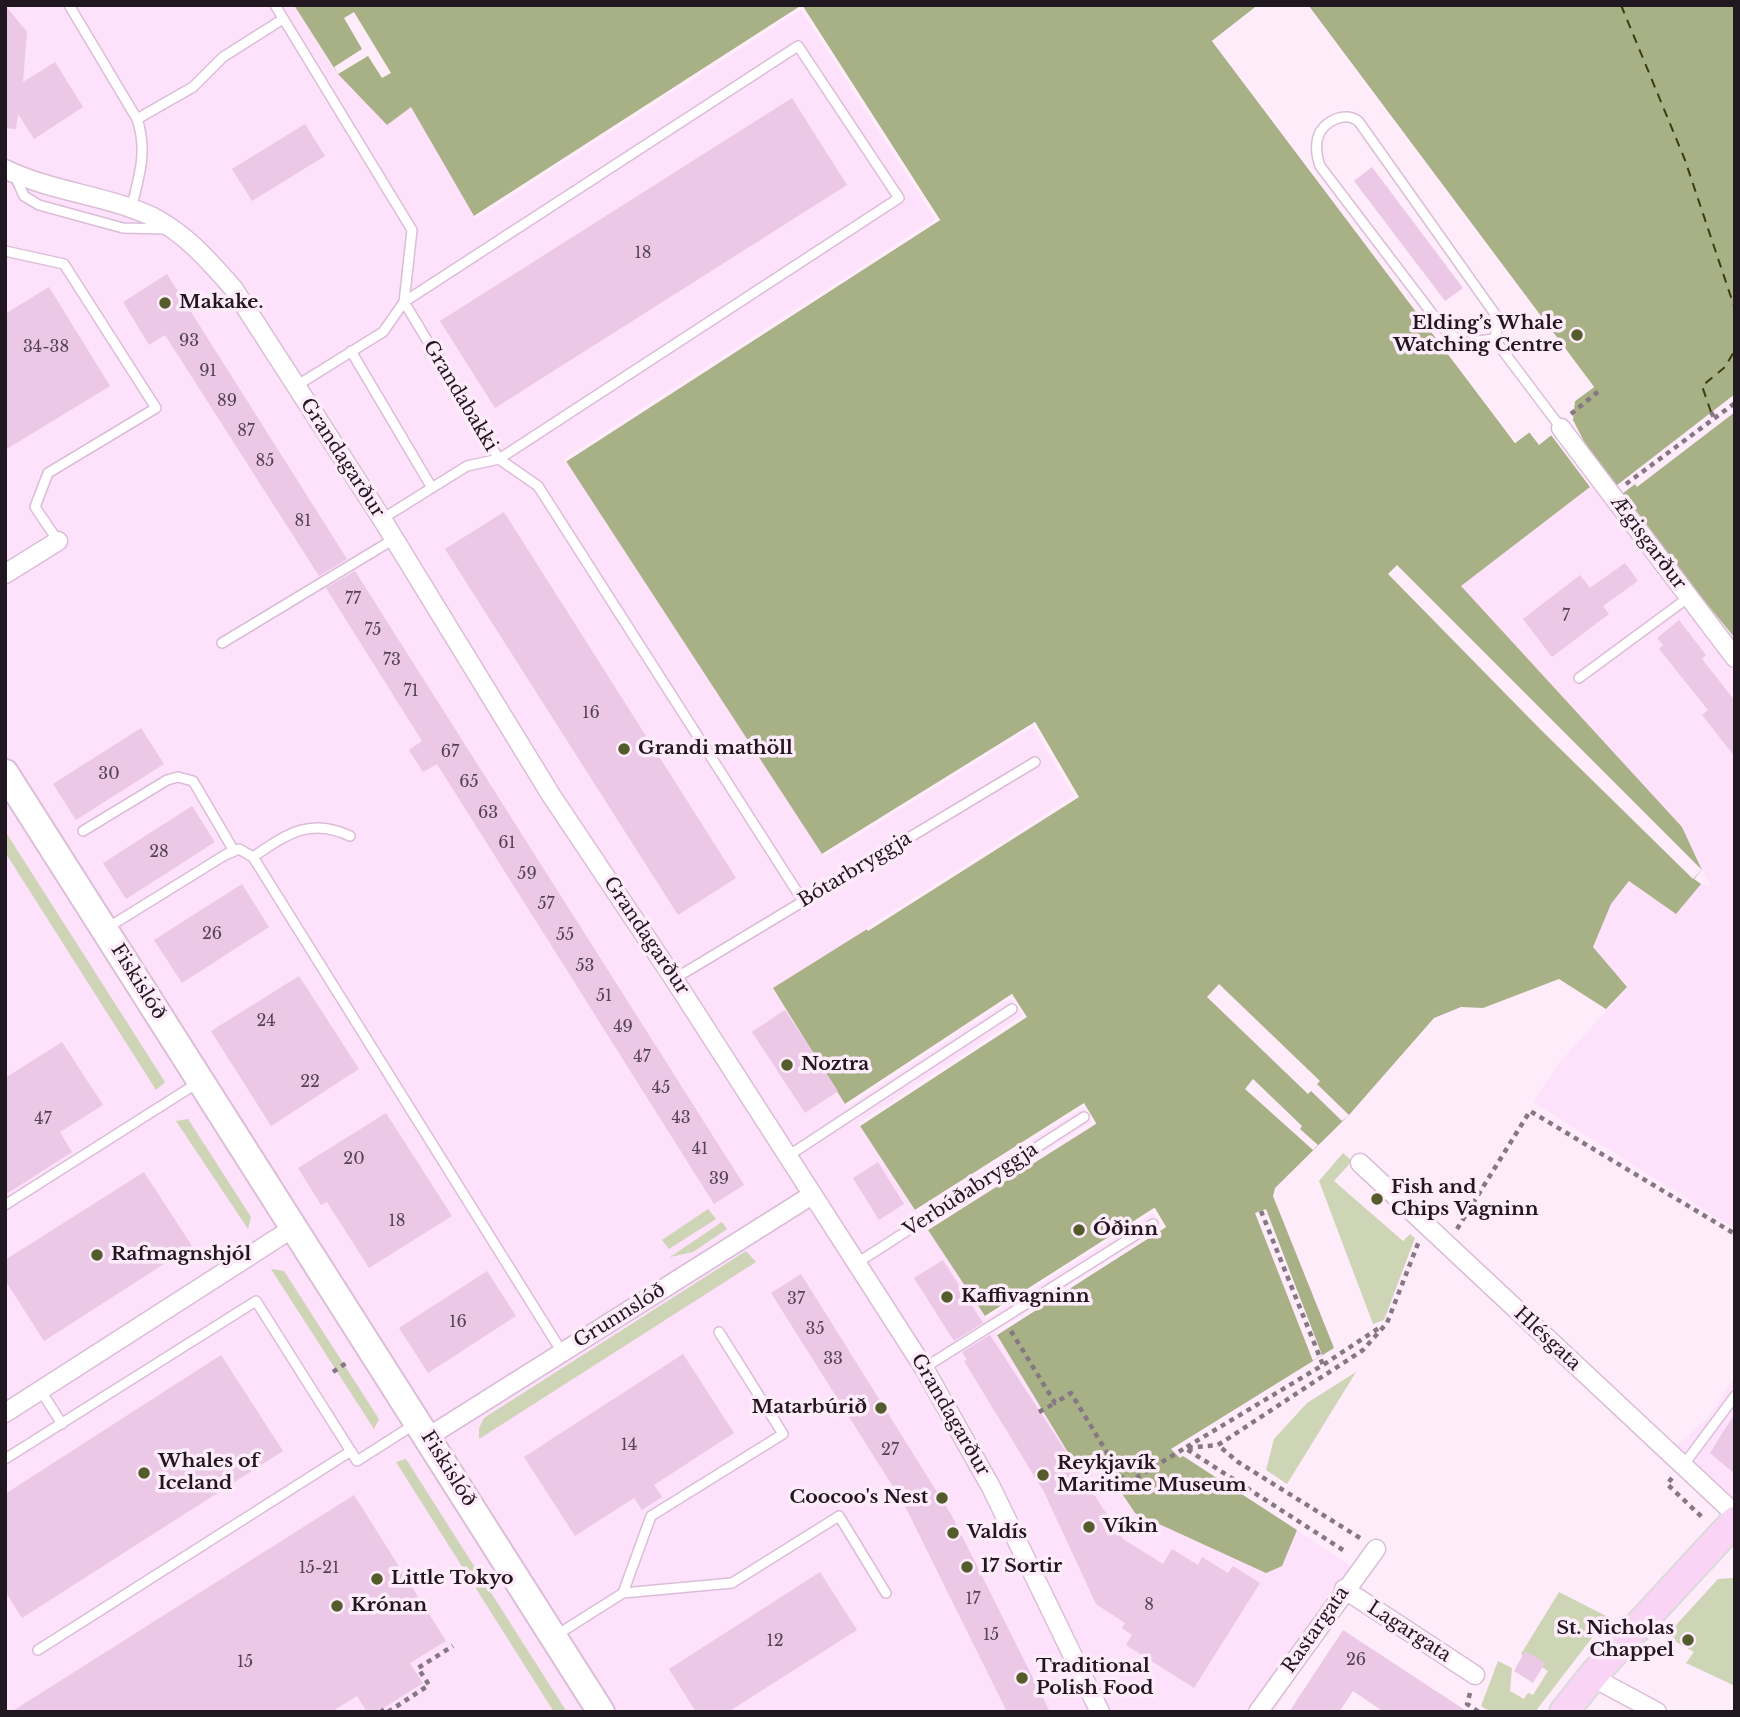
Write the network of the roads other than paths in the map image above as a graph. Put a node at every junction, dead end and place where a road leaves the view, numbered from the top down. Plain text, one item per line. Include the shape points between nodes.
1 (69, 5) edge
2 (275, 5) edge
3 (283, 19) junction
4 (137, 120) junction
5 (10, 172) edge
6 (131, 209) junction
7 (173, 229) junction
8 (5, 251) edge
9 (404, 302) junction
10 (1494, 339) junction
11 (351, 351) junction
12 (296, 386) junction
13 (1561, 428) joint
14 (499, 459) junction
15 (432, 488) junction
16 (382, 519) junction
17 (394, 539) junction
18 (58, 541) joint
19 (5, 573) edge
20 (1689, 597) junction
21 (222, 643) dead end
22 (1735, 658) edge
23 (1579, 678) dead end
24 (1035, 762) dead end
25 (5, 773) edge
26 (83, 831) dead end
27 (350, 836) dead end
28 (234, 851) junction
29 (253, 857) junction
30 (803, 901) junction
31 (105, 929) junction
32 (674, 979) junction
33 (1012, 1009) dead end
34 (201, 1080) junction
35 (1084, 1117) dead end
36 (788, 1156) junction
37 (1360, 1163) dead end
38 (813, 1195) junction
39 (5, 1205) edge
40 (1153, 1224) dead end
41 (293, 1228) junction
42 (857, 1263) junction
43 (719, 1332) dead end
44 (562, 1352) junction
45 (924, 1368) junction
46 (41, 1391) junction
47 (1735, 1396) edge
48 (5, 1413) edge
49 (62, 1424) junction
50 (423, 1429) junction
51 (351, 1451) junction
52 (5, 1460) edge
53 (1682, 1467) junction
54 (1735, 1514) edge
55 (1735, 1521) edge
56 (1376, 1549) road end
57 (1344, 1589) junction
58 (623, 1593) junction
59 (886, 1593) dead end
60 (554, 1637) junction
61 (38, 1650) dead end
62 (1475, 1675) dead end
63 (1592, 1676) junction
64 (601, 1712) edge
65 (1100, 1712) edge
66 (1258, 1712) edge
67 (1564, 1712) edge
68 (1657, 1712) edge

1 - 4 lane
2 - 3 lane
3 - 4 lane via 223,57 193,87
3 - 9 lane via 412,230
4 - 6 lane via 144,156
5 - 6 street, Grandagarður
5 - 7 lane via 24,197 39,205 123,228
6 - 7 street, Grandagarður
7 - 12 street, Grandagarður via 204,254 233,288
8 - 18 lane via 64,264 156,408 48,473 36,507
9 - 11 lane via 383,332
9 - 14 lane, Grandabakki
9 - 14 lane via 798,46 899,198
10 - 10 lane via 1499,324 1495,314 1359,122 1345,116 1335,118 1319,133 1320,166 1443,328 1462,343
10 - 13 lane
11 - 12 lane
11 - 15 lane
12 - 16 street, Grandagarður
13 - 20 street, Ægisgarður
14 - 15 lane via 467,466
14 - 30 lane, Grandabakki via 538,486
15 - 16 lane
16 - 17 street, Grandagarður
17 - 21 lane
17 - 32 street, Grandagarður via 551,795
18 - 19 street
20 - 22 street, Ægisgarður
20 - 23 lane
24 - 30 lane, Bótarbryggja
25 - 31 street, Fiskislóð
26 - 28 lane via 178,777 193,781
27 - 29 lane via 331,827 310,827
28 - 29 lane
28 - 31 lane
29 - 44 lane
30 - 32 lane, Bótarbryggja
31 - 34 street, Fiskislóð
32 - 36 street, Grandagarður
33 - 36 lane
34 - 39 lane
34 - 41 street, Fiskislóð
35 - 42 lane, Verbúðabryggja
36 - 38 street, Grandagarður
37 - 53 street, Hlésgata
38 - 42 street, Grandagarður
38 - 44 street, Grunnslóð
40 - 45 lane
41 - 46 street
41 - 50 street, Fiskislóð
42 - 45 street, Grandagarður
43 - 58 lane via 783,1434 651,1516
44 - 50 street, Grunnslóð
45 - 65 street, Grandagarður via 991,1487
46 - 48 street
46 - 49 lane
47 - 53 lane
49 - 51 lane via 256,1301
49 - 52 lane
50 - 51 lane via 357,1461
50 - 60 street, Fiskislóð
51 - 61 lane
53 - 54 street, Hlésgata
55 - 63 main road
56 - 57 street, Rastargata
57 - 62 street, Lagargata
57 - 66 street, Rastargata
58 - 59 lane via 732,1583 839,1516
58 - 60 lane
60 - 64 street, Fiskislóð
63 - 67 main road
63 - 68 street

